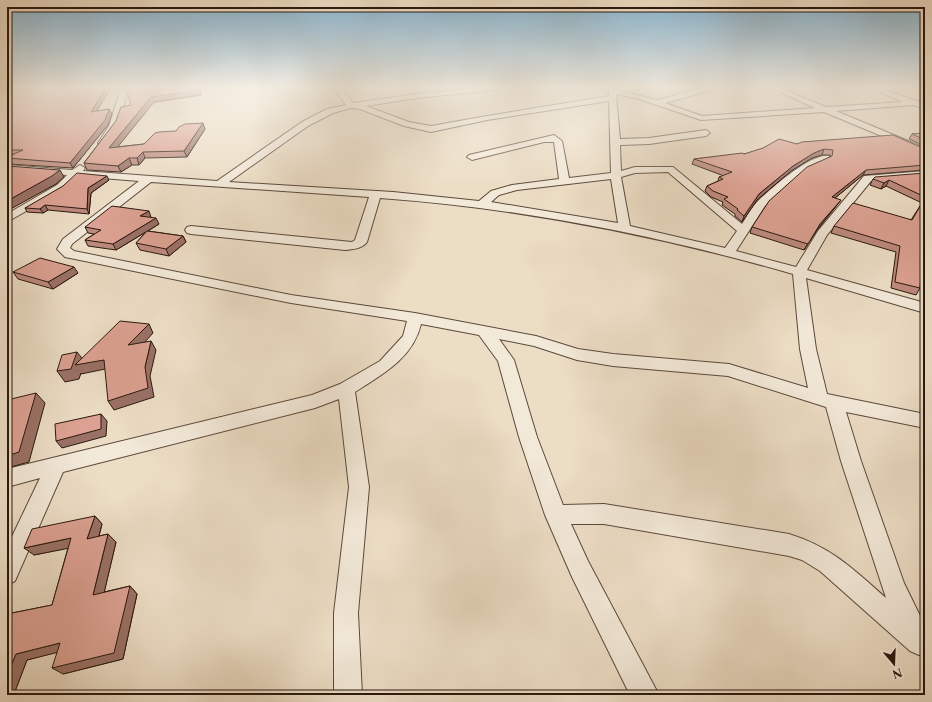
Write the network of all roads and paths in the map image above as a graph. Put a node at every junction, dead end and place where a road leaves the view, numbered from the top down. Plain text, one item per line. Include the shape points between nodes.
1 (115, 121) edge
2 (311, 121) edge
3 (398, 121) edge
4 (473, 121) edge
5 (614, 121) edge
6 (853, 121) edge
7 (706, 133) dead end
8 (911, 135) edge
9 (890, 136) junction
10 (870, 138) edge
11 (615, 142) junction
12 (95, 150) edge
13 (925, 150) edge
14 (472, 157) dead end
15 (826, 158) edge
16 (86, 162) edge
17 (7, 168) edge
18 (77, 172) junction
19 (925, 174) edge
20 (616, 175) junction
21 (149, 180) junction
22 (564, 180) junction
23 (220, 184) junction
24 (375, 195) junction
25 (482, 204) junction
26 (7, 219) edge
27 (624, 227) junction
28 (191, 230) dead end
29 (743, 230) junction
30 (729, 252) junction
31 (799, 272) junction
32 (925, 308) edge
33 (415, 318) junction
34 (485, 332) junction
35 (346, 389) junction
36 (826, 401) junction
37 (925, 422) edge
38 (56, 466) junction
39 (7, 478) edge
40 (556, 515) junction
41 (7, 573) edge
42 (922, 646) edge
43 (348, 695) edge
44 (645, 695) edge

1 - 12 street
2 - 23 street
3 - 4 street via 431,129
5 - 11 street
6 - 9 street
7 - 11 street via 648,141
8 - 9 street
9 - 10 street
9 - 13 street
11 - 20 street
14 - 22 street via 554,138 558,141
15 - 29 street via 801,169 785,182 761,204
16 - 18 street
17 - 18 street
18 - 21 street
18 - 26 street via 61,186
19 - 31 street via 868,178 822,234
20 - 22 street
20 - 27 street
20 - 29 street via 634,170 670,169
21 - 23 street
21 - 33 street via 67,242 63,249 70,254 291,299
22 - 25 street via 516,187 495,193
23 - 24 street
24 - 25 street
24 - 28 street via 361,242 354,245
25 - 27 street
27 - 30 street
29 - 30 street
30 - 31 street
31 - 32 street
31 - 36 street via 808,349
33 - 34 street
33 - 35 street via 410,338 386,365
34 - 36 street via 536,341 577,354 613,360 729,370
34 - 40 street via 506,360 528,437
35 - 38 street via 315,401
35 - 43 street via 359,487 346,613
36 - 37 street
36 - 42 street via 851,461 894,587
38 - 39 street
38 - 41 street
40 - 42 street via 604,514 789,545 808,551 828,563
40 - 44 street via 580,569

